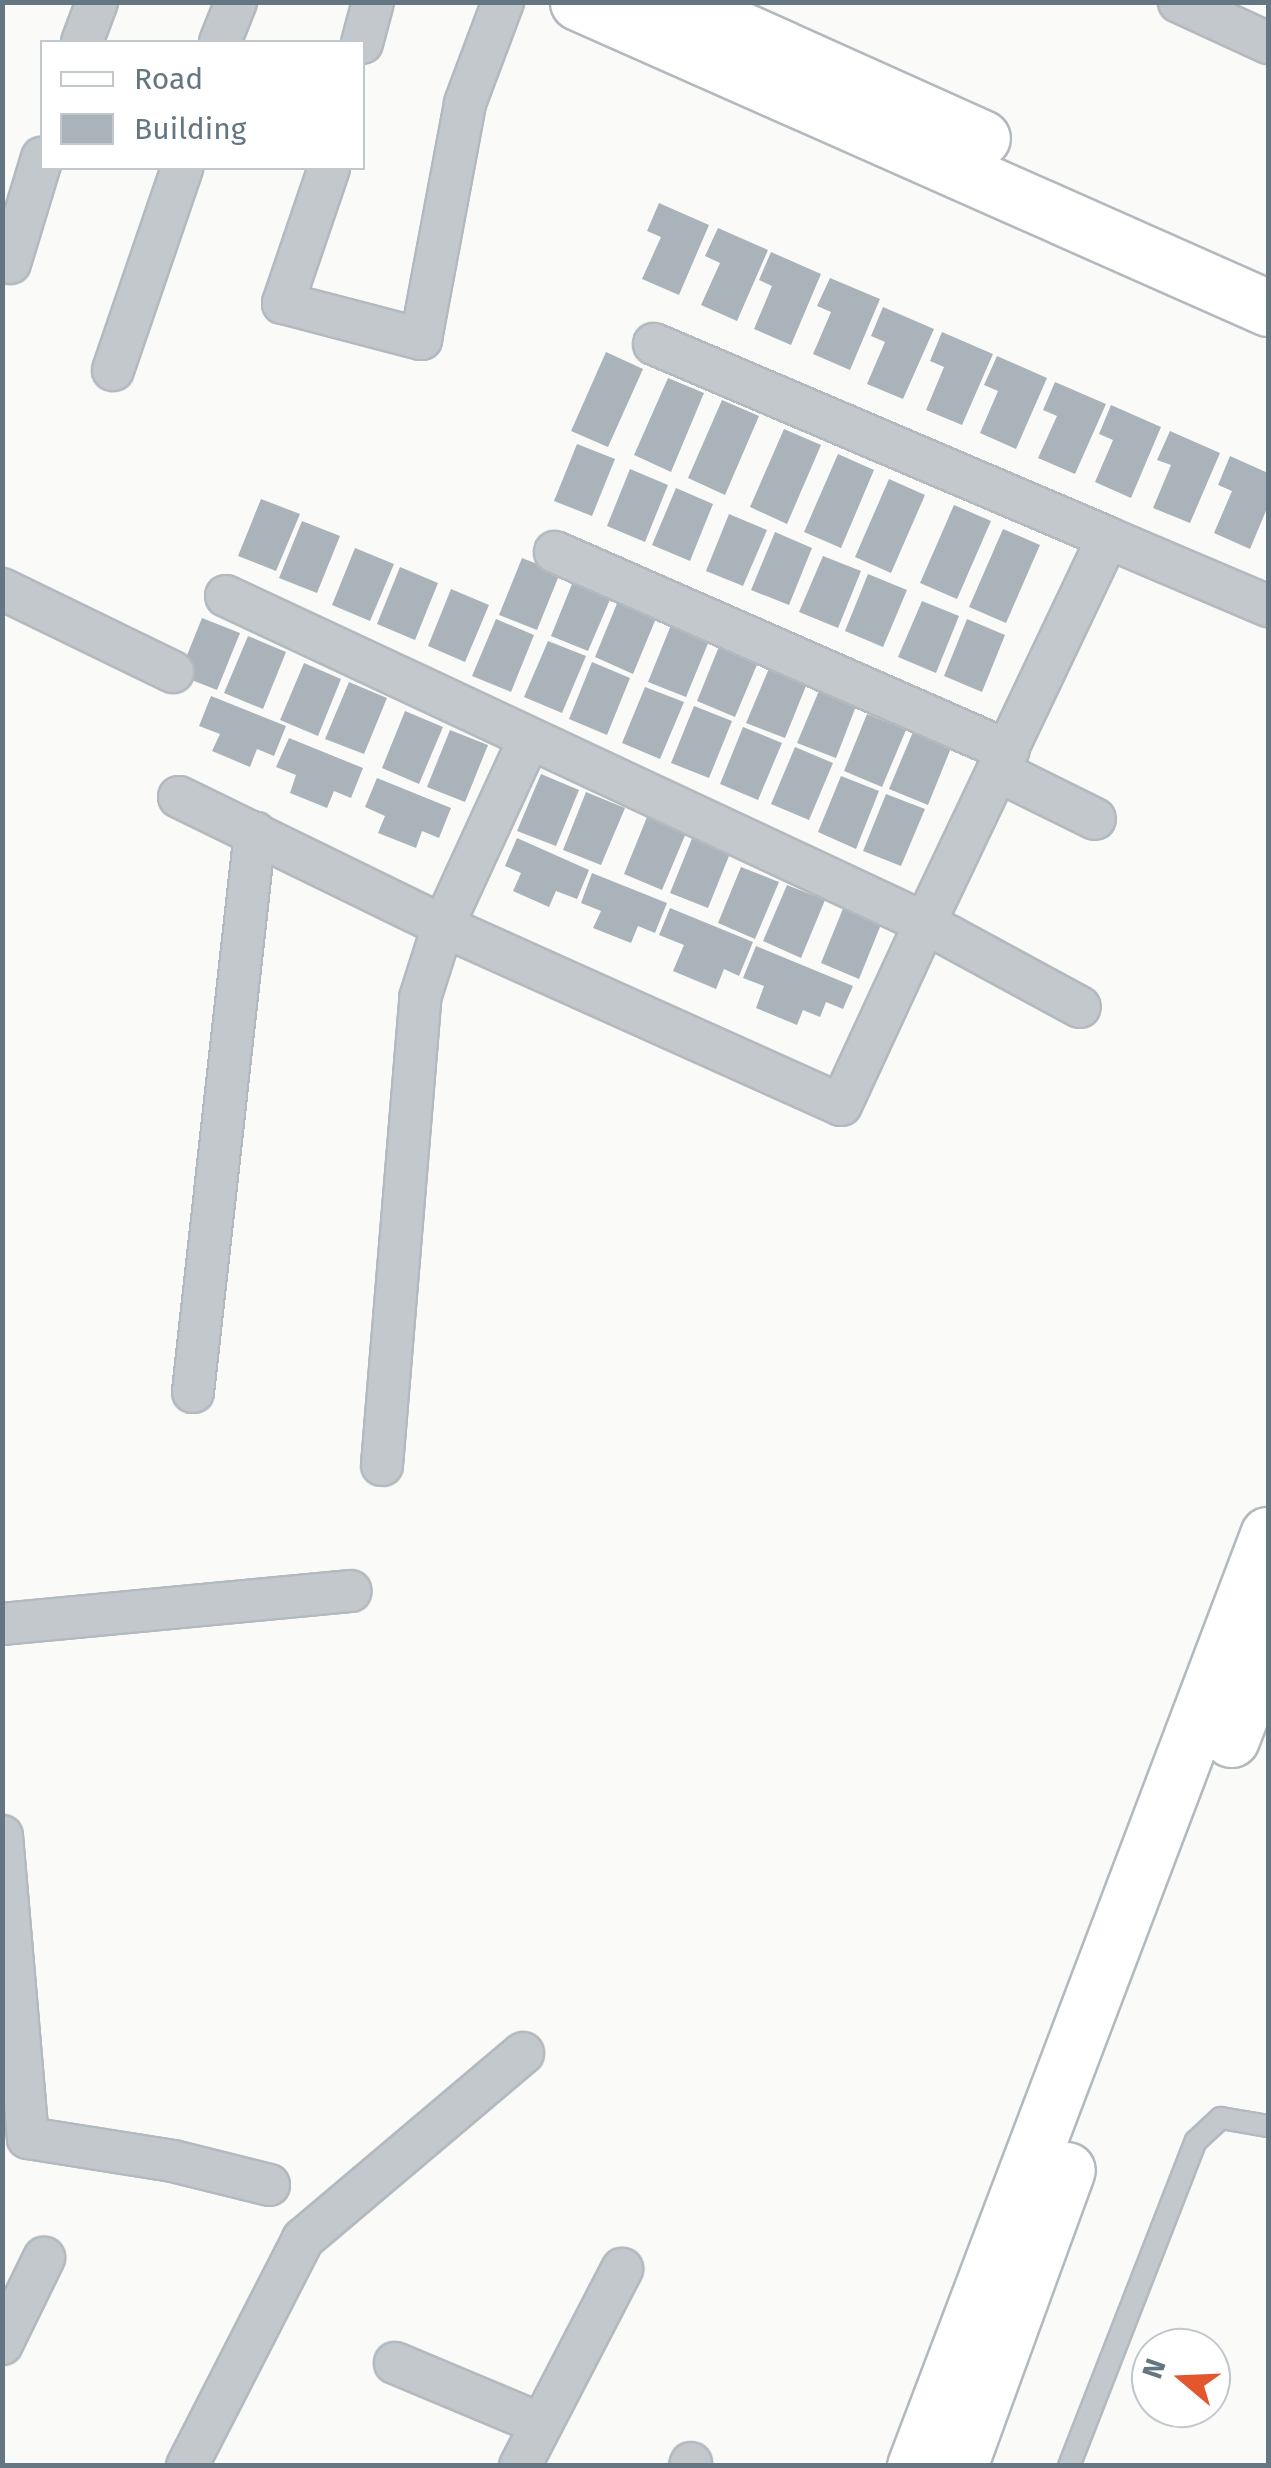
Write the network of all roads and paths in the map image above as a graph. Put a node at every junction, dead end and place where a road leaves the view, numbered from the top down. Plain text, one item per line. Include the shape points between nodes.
1 (96, 2) edge
2 (236, 2) edge
3 (373, 2) edge
4 (503, 2) edge
5 (578, 2) edge
6 (679, 2) edge
7 (1179, 2) edge
8 (83, 40) edge
9 (221, 40) edge
10 (363, 40) edge
11 (1268, 42) edge
12 (40, 165) edge
13 (181, 170) edge
14 (328, 170) edge
15 (10, 263) dead end
16 (1268, 267) edge
17 (1268, 308) edge
18 (654, 344) dead end
19 (113, 370) dead end
20 (1108, 538) junction
21 (555, 552) dead end
22 (2, 589) edge
23 (226, 596) dead end
24 (1268, 606) edge
25 (173, 672) dead end
26 (528, 741) junction
27 (1003, 761) junction
28 (180, 796) dead end
29 (1096, 819) dead end
30 (255, 832) junction
31 (925, 923) junction
32 (443, 926) junction
33 (1080, 1006) dead end
34 (193, 1392) dead end
35 (382, 1465) dead end
36 (1268, 1536) edge
37 (350, 1592) dead end
38 (2, 1624) edge
39 (1268, 1644) edge
40 (2, 1836) edge
41 (522, 2053) dead end
42 (1268, 2126) edge
43 (270, 2185) dead end
44 (44, 2258) dead end
45 (622, 2269) dead end
46 (2, 2344) edge
47 (395, 2363) dead end
48 (541, 2424) junction
49 (188, 2466) edge
50 (520, 2466) edge
51 (915, 2466) edge
52 (959, 2466) edge
53 (1069, 2466) edge

1 - 8 street
2 - 9 street
3 - 10 street
4 - 14 street via 465,104 421,339 283,302
5 - 17 street
6 - 16 street
7 - 11 street
12 - 15 street
13 - 19 street
18 - 20 street
20 - 24 street
20 - 27 street
21 - 27 street
22 - 25 street
23 - 26 street
26 - 31 street
26 - 32 street
27 - 29 street
27 - 31 street
28 - 30 street
30 - 32 street
30 - 34 street
31 - 32 street via 841,1105
31 - 33 street
32 - 35 street via 420,998
36 - 51 street
37 - 38 street
39 - 52 street via 1132,1990
40 - 43 street via 28,2138 141,2154
41 - 49 street via 302,2239
42 - 53 lane via 1220,2118 1196,2141
44 - 46 street
45 - 48 street
47 - 48 street
48 - 50 street

